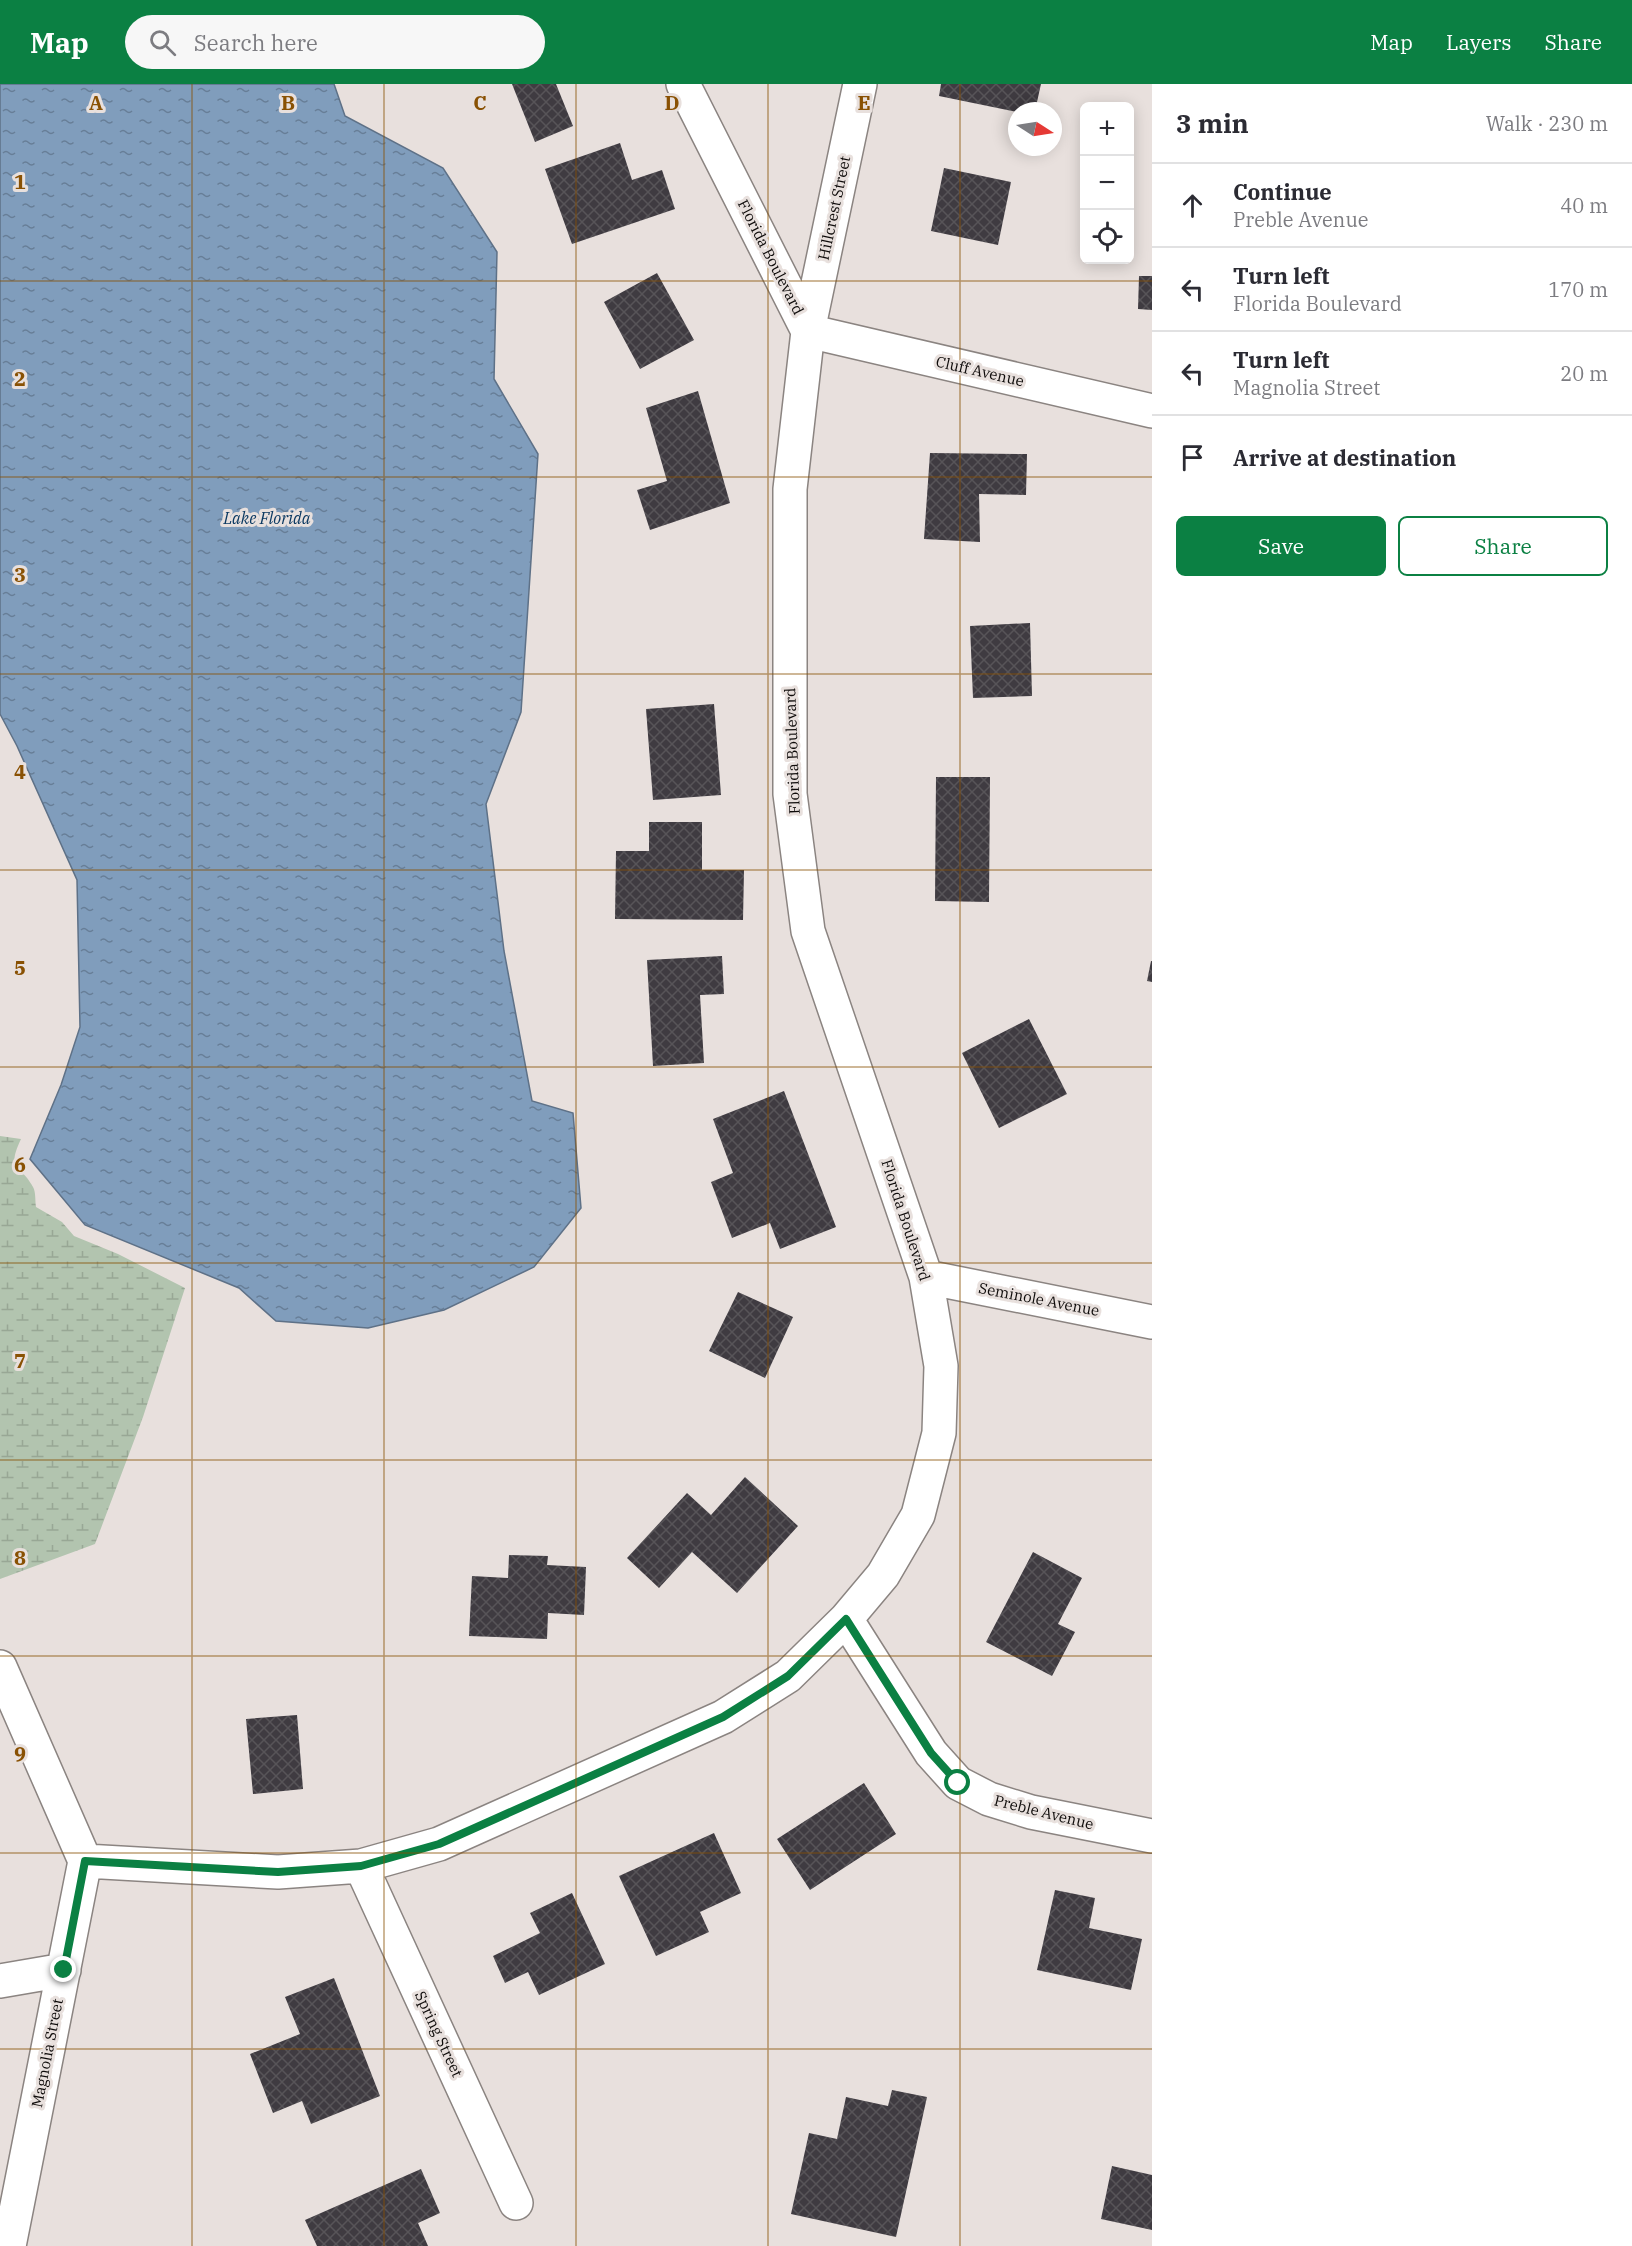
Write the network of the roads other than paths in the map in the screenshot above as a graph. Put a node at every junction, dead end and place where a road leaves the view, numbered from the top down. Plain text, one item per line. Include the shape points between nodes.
1 (683, 84) edge
2 (860, 84) edge
3 (808, 331) junction
4 (1152, 411) edge
5 (926, 1277) junction
6 (1152, 1322) edge
7 (846, 1619) junction
8 (0, 1668) edge
9 (12, 1728) edge
10 (1152, 1836) edge
11 (85, 1861) junction
12 (361, 1866) junction
13 (64, 1970) junction
14 (0, 1981) edge
15 (516, 2203) dead end
16 (9, 2246) edge

1 - 3 street, Florida Boulevard
2 - 3 street, Hillcrest Street
3 - 4 street, Cluff Avenue
3 - 5 street, Florida Boulevard via 790,489 792,805 808,931
5 - 6 street, Seminole Avenue
5 - 7 street, Florida Boulevard via 941,1366 939,1433 918,1515 884,1575
7 - 10 street, Preble Avenue via 931,1753 958,1783 989,1799 1031,1812
7 - 12 street, Florida Boulevard via 788,1676 723,1717 439,1844
8 - 9 street
9 - 11 street
11 - 12 street, Florida Boulevard via 278,1872
11 - 13 street, Magnolia Street
12 - 15 street, Spring Street
13 - 14 street
13 - 16 street, Magnolia Street

